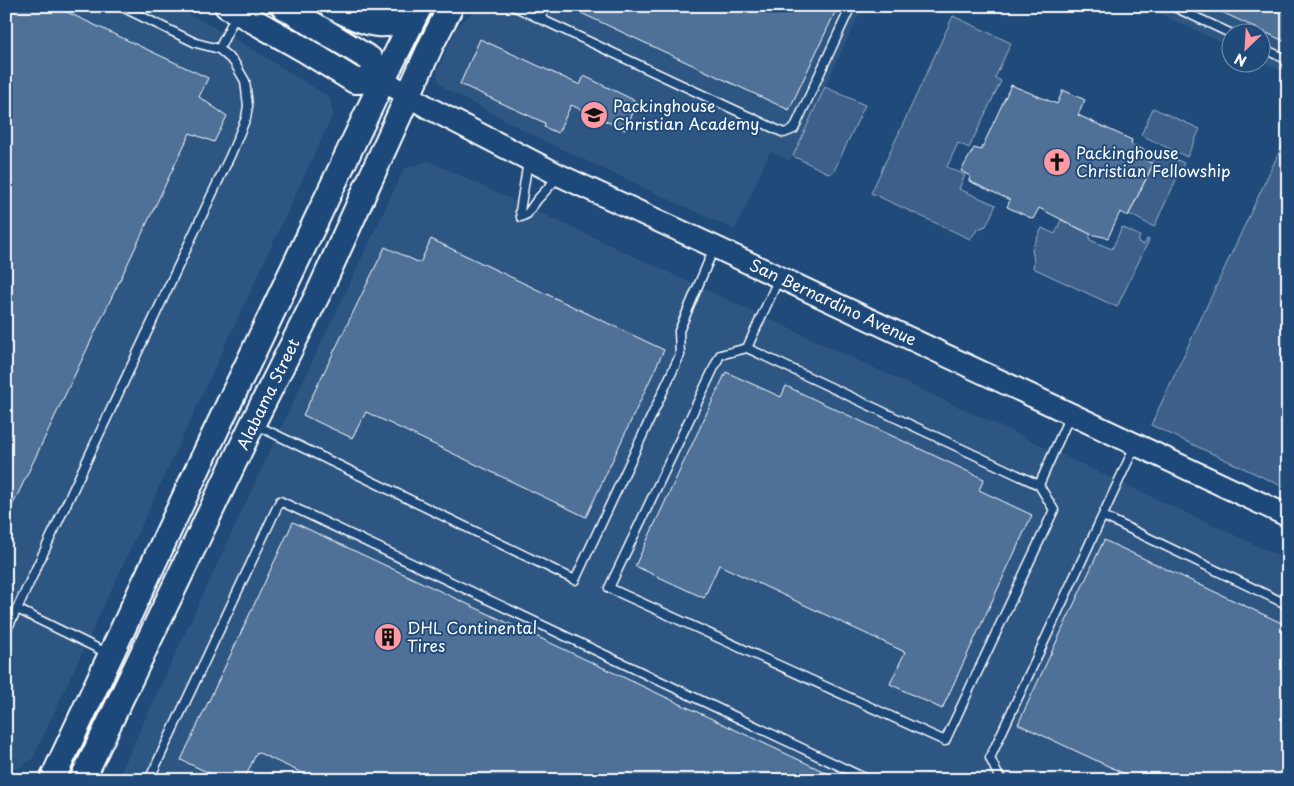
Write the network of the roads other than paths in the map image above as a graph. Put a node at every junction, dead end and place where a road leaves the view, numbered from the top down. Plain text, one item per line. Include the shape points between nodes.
1 (120, 6) edge
2 (283, 6) edge
3 (331, 6) edge
4 (408, 6) edge
5 (420, 6) edge
6 (451, 6) edge
7 (513, 6) edge
8 (546, 6) edge
9 (850, 6) edge
10 (1172, 6) edge
11 (232, 9) edge
12 (540, 19) junction
13 (1222, 29) edge
14 (219, 49) junction
15 (1272, 53) edge
16 (1288, 60) edge
17 (383, 80) junction
18 (408, 96) junction
19 (529, 159) junction
20 (559, 176) junction
21 (715, 246) junction
22 (780, 277) junction
23 (747, 348) junction
24 (1071, 414) junction
25 (253, 423) junction
26 (1136, 444) junction
27 (1039, 484) junction
28 (1103, 516) junction
29 (1288, 516) edge
30 (1288, 605) edge
31 (17, 609) junction
32 (6, 631) edge
33 (111, 655) junction
34 (52, 780) edge
35 (82, 780) edge
36 (149, 780) edge
37 (868, 780) edge
38 (1004, 780) edge

1 - 14 lane via 196,43
2 - 17 main road, San Bernardino Avenue via 370,59
3 - 4 main road via 364,22 387,24 400,17
5 - 17 main road, Alabama Street
6 - 18 main road, Alabama Street
7 - 12 lane
8 - 12 lane
9 - 12 lane via 794,129 784,133
10 - 13 lane
11 - 14 lane
11 - 17 main road via 355,81
14 - 31 lane via 234,62 246,81 246,118
15 - 16 lane
17 - 18 main road, San Bernardino Avenue
17 - 33 main road, Alabama Street
18 - 19 main road, San Bernardino Avenue
18 - 25 main road, Alabama Street via 320,290
19 - 20 main road, San Bernardino Avenue
19 - 20 lane via 521,217
20 - 21 main road, San Bernardino Avenue
21 - 22 main road, San Bernardino Avenue
21 - 25 lane via 679,331 680,355 575,580
22 - 23 lane
22 - 24 main road, San Bernardino Avenue
23 - 27 lane
23 - 27 lane via 720,355 609,588 945,741 1054,510
24 - 26 main road, San Bernardino Avenue
24 - 27 lane
25 - 35 main road, Alabama Street
26 - 28 lane
26 - 29 main road, San Bernardino Avenue
28 - 30 lane
28 - 38 lane via 990,758 998,778
31 - 32 lane
31 - 33 lane
33 - 34 main road, Alabama Street
36 - 37 lane via 280,501

